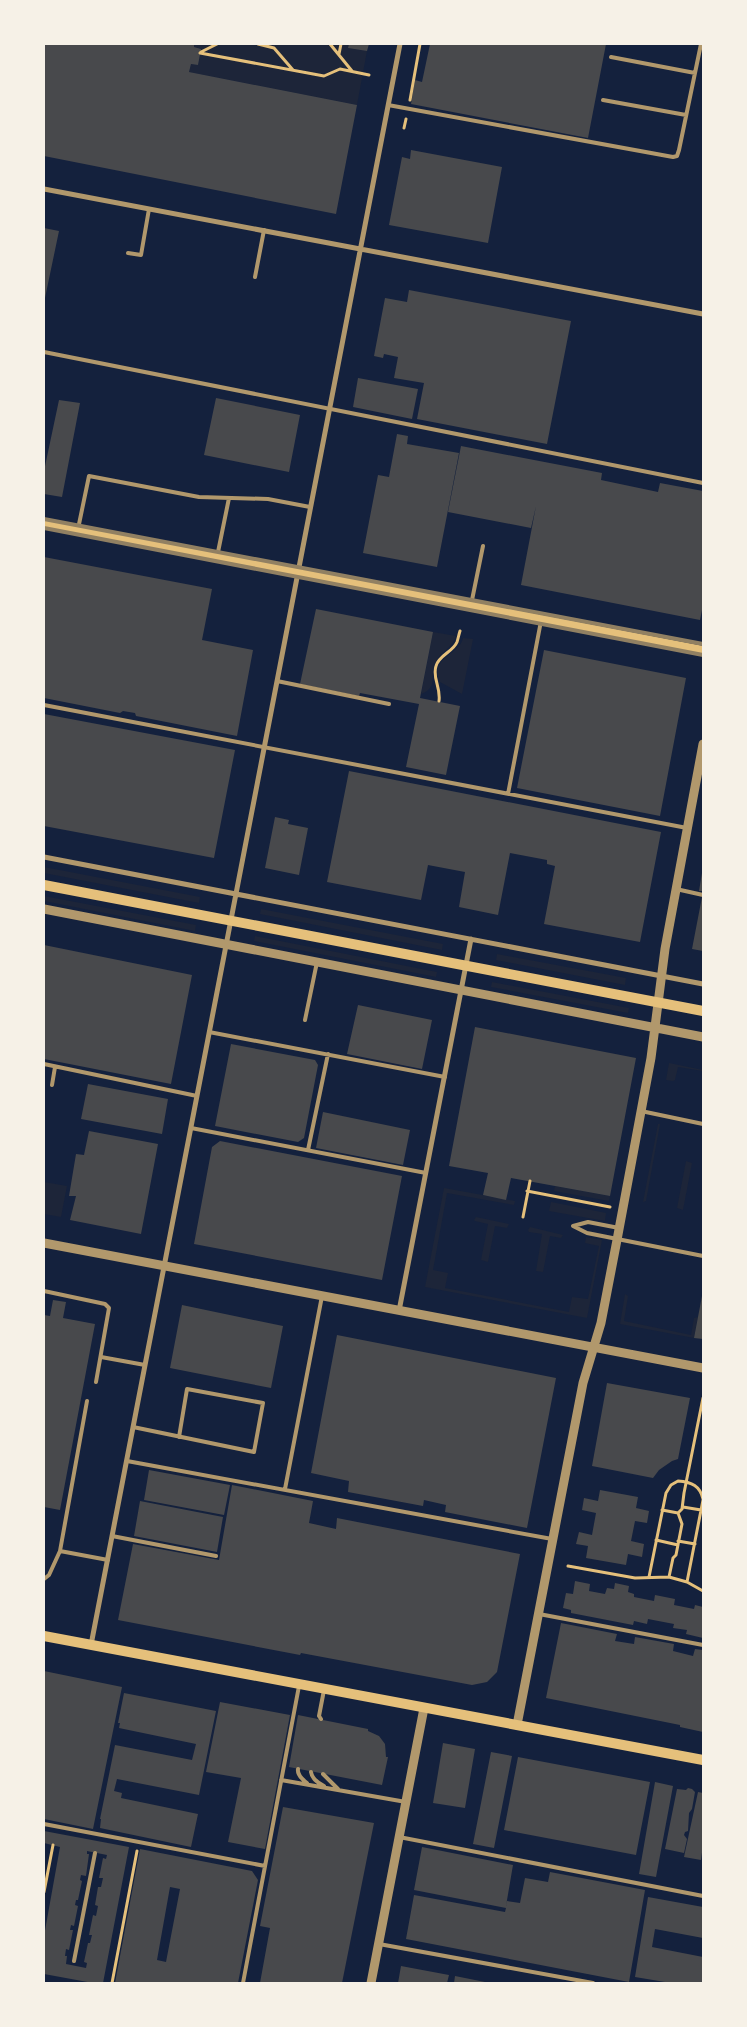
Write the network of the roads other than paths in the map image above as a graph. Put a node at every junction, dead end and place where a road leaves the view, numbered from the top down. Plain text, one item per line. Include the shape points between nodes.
1 (400, 44) edge
2 (701, 44) edge
3 (611, 57) dead end
4 (695, 73) junction
5 (603, 100) dead end
6 (388, 105) junction
7 (686, 115) junction
8 (44, 189) edge
9 (150, 209) junction
10 (264, 230) junction
11 (360, 248) junction
12 (128, 252) dead end
13 (255, 277) dead end
14 (703, 314) edge
15 (44, 352) edge
16 (329, 409) junction
17 (703, 483) edge
18 (229, 498) junction
19 (310, 507) junction
20 (44, 524) edge
21 (78, 530) junction
22 (482, 546) dead end
23 (217, 557) junction
24 (298, 572) junction
25 (471, 606) junction
26 (541, 619) junction
27 (703, 651) edge
28 (277, 681) junction
29 (389, 704) dead end
30 (44, 705) edge
31 (703, 744) edge
32 (264, 747) junction
33 (508, 794) junction
34 (688, 828) junction
35 (44, 857) edge
36 (44, 885) edge
37 (676, 889) junction
38 (236, 894) junction
39 (703, 894) edge
40 (44, 909) edge
41 (231, 921) junction
42 (471, 939) junction
43 (226, 945) junction
44 (316, 962) junction
45 (466, 966) junction
46 (662, 976) junction
47 (703, 984) edge
48 (461, 991) junction
49 (659, 1003) junction
50 (703, 1011) edge
51 (305, 1020) dead end
52 (656, 1028) junction
53 (209, 1032) junction
54 (703, 1037) edge
55 (328, 1054) junction
56 (44, 1064) edge
57 (55, 1067) junction
58 (445, 1077) junction
59 (52, 1085) dead end
60 (197, 1096) junction
61 (641, 1112) junction
62 (703, 1124) edge
63 (191, 1128) junction
64 (308, 1150) junction
65 (426, 1173) junction
66 (619, 1228) junction
67 (617, 1240) junction
68 (44, 1243) edge
69 (703, 1256) edge
70 (164, 1266) junction
71 (44, 1291) edge
72 (322, 1296) junction
73 (400, 1311) junction
74 (593, 1348) junction
75 (101, 1357) junction
76 (145, 1366) junction
77 (703, 1368) edge
78 (96, 1382) dead end
79 (87, 1401) dead end
80 (133, 1427) junction
81 (179, 1437) junction
82 (127, 1461) junction
83 (285, 1489) junction
84 (112, 1536) junction
85 (553, 1539) junction
86 (60, 1551) junction
87 (216, 1556) dead end
88 (108, 1560) junction
89 (44, 1579) edge
90 (538, 1614) junction
91 (44, 1636) edge
92 (91, 1645) junction
93 (703, 1645) edge
94 (300, 1684) junction
95 (324, 1689) junction
96 (424, 1708) junction
97 (319, 1718) dead end
98 (517, 1725) junction
99 (703, 1760) edge
100 (298, 1769) dead end
101 (311, 1772) dead end
102 (323, 1774) dead end
103 (281, 1780) junction
104 (309, 1785) junction
105 (329, 1788) junction
106 (339, 1790) junction
107 (406, 1802) junction
108 (44, 1824) edge
109 (98, 1834) junction
110 (399, 1837) junction
111 (97, 1841) dead end
112 (95, 1853) dead end
113 (265, 1866) junction
114 (703, 1896) edge
115 (379, 1944) junction
116 (74, 1961) dead end
117 (243, 1983) edge
118 (371, 1983) edge
119 (593, 1983) edge

1 - 6 street
2 - 4 lane
3 - 4 lane
4 - 7 lane
5 - 7 lane
6 - 7 lane via 673,157 679,153
6 - 11 street
8 - 9 street
9 - 10 street
9 - 12 lane via 141,255
10 - 11 street
10 - 13 lane
11 - 14 street
11 - 16 street
15 - 16 lane
16 - 17 lane
16 - 19 street
18 - 19 lane via 268,499
18 - 21 lane via 190,496 89,476
18 - 23 lane
19 - 24 street
20 - 21 main road
21 - 23 main road
22 - 25 lane
23 - 24 main road
24 - 25 main road
24 - 28 street
25 - 26 main road
26 - 27 main road
26 - 33 lane
28 - 29 lane
28 - 32 street
30 - 32 lane
31 - 34 street
32 - 33 lane
32 - 38 street
33 - 34 lane
34 - 37 street
35 - 38 street
36 - 41 main road
37 - 39 lane
37 - 46 street
38 - 41 street
38 - 42 street
40 - 43 street
41 - 43 street
41 - 45 main road
42 - 45 street
42 - 46 street
43 - 44 street
43 - 53 street
44 - 48 street
44 - 51 lane
45 - 48 street
45 - 49 main road
46 - 47 street
46 - 49 street
48 - 52 street
48 - 58 street
49 - 50 main road
49 - 52 street
52 - 54 street
52 - 61 street
53 - 55 lane
53 - 60 street
55 - 58 lane
55 - 64 lane
56 - 57 lane
57 - 59 lane
57 - 60 lane
58 - 65 street
60 - 63 street
61 - 62 lane
61 - 66 street
63 - 64 lane
63 - 70 street
64 - 65 lane
65 - 73 street
66 - 67 street
66 - 67 lane via 588,1222 573,1226
67 - 69 lane
67 - 74 street
68 - 70 street
70 - 72 street
70 - 76 street
71 - 75 lane via 105,1304 109,1308
72 - 73 street
72 - 83 lane
73 - 74 street
74 - 77 street
74 - 85 street via 583,1383
75 - 76 lane
75 - 78 lane
76 - 80 street
79 - 86 lane
80 - 81 lane
80 - 82 street
81 - 81 lane via 254,1452 263,1403 187,1389
82 - 83 lane
82 - 84 street
83 - 85 lane
84 - 87 lane
84 - 88 street
85 - 90 street
86 - 88 lane
86 - 89 lane via 49,1576
88 - 92 street
90 - 93 lane
90 - 98 street
91 - 92 main road
92 - 94 main road
94 - 95 main road
94 - 103 lane
95 - 96 main road
95 - 97 lane
96 - 98 main road
96 - 107 street
98 - 99 main road
100 - 104 lane
101 - 105 lane via 318,1783
102 - 106 lane
103 - 104 lane
103 - 113 lane
104 - 105 lane
105 - 106 lane
106 - 107 lane
107 - 110 street
108 - 109 lane
109 - 111 lane
109 - 113 lane
110 - 114 lane
110 - 115 street
112 - 116 lane
113 - 117 lane
115 - 118 street
115 - 119 lane

